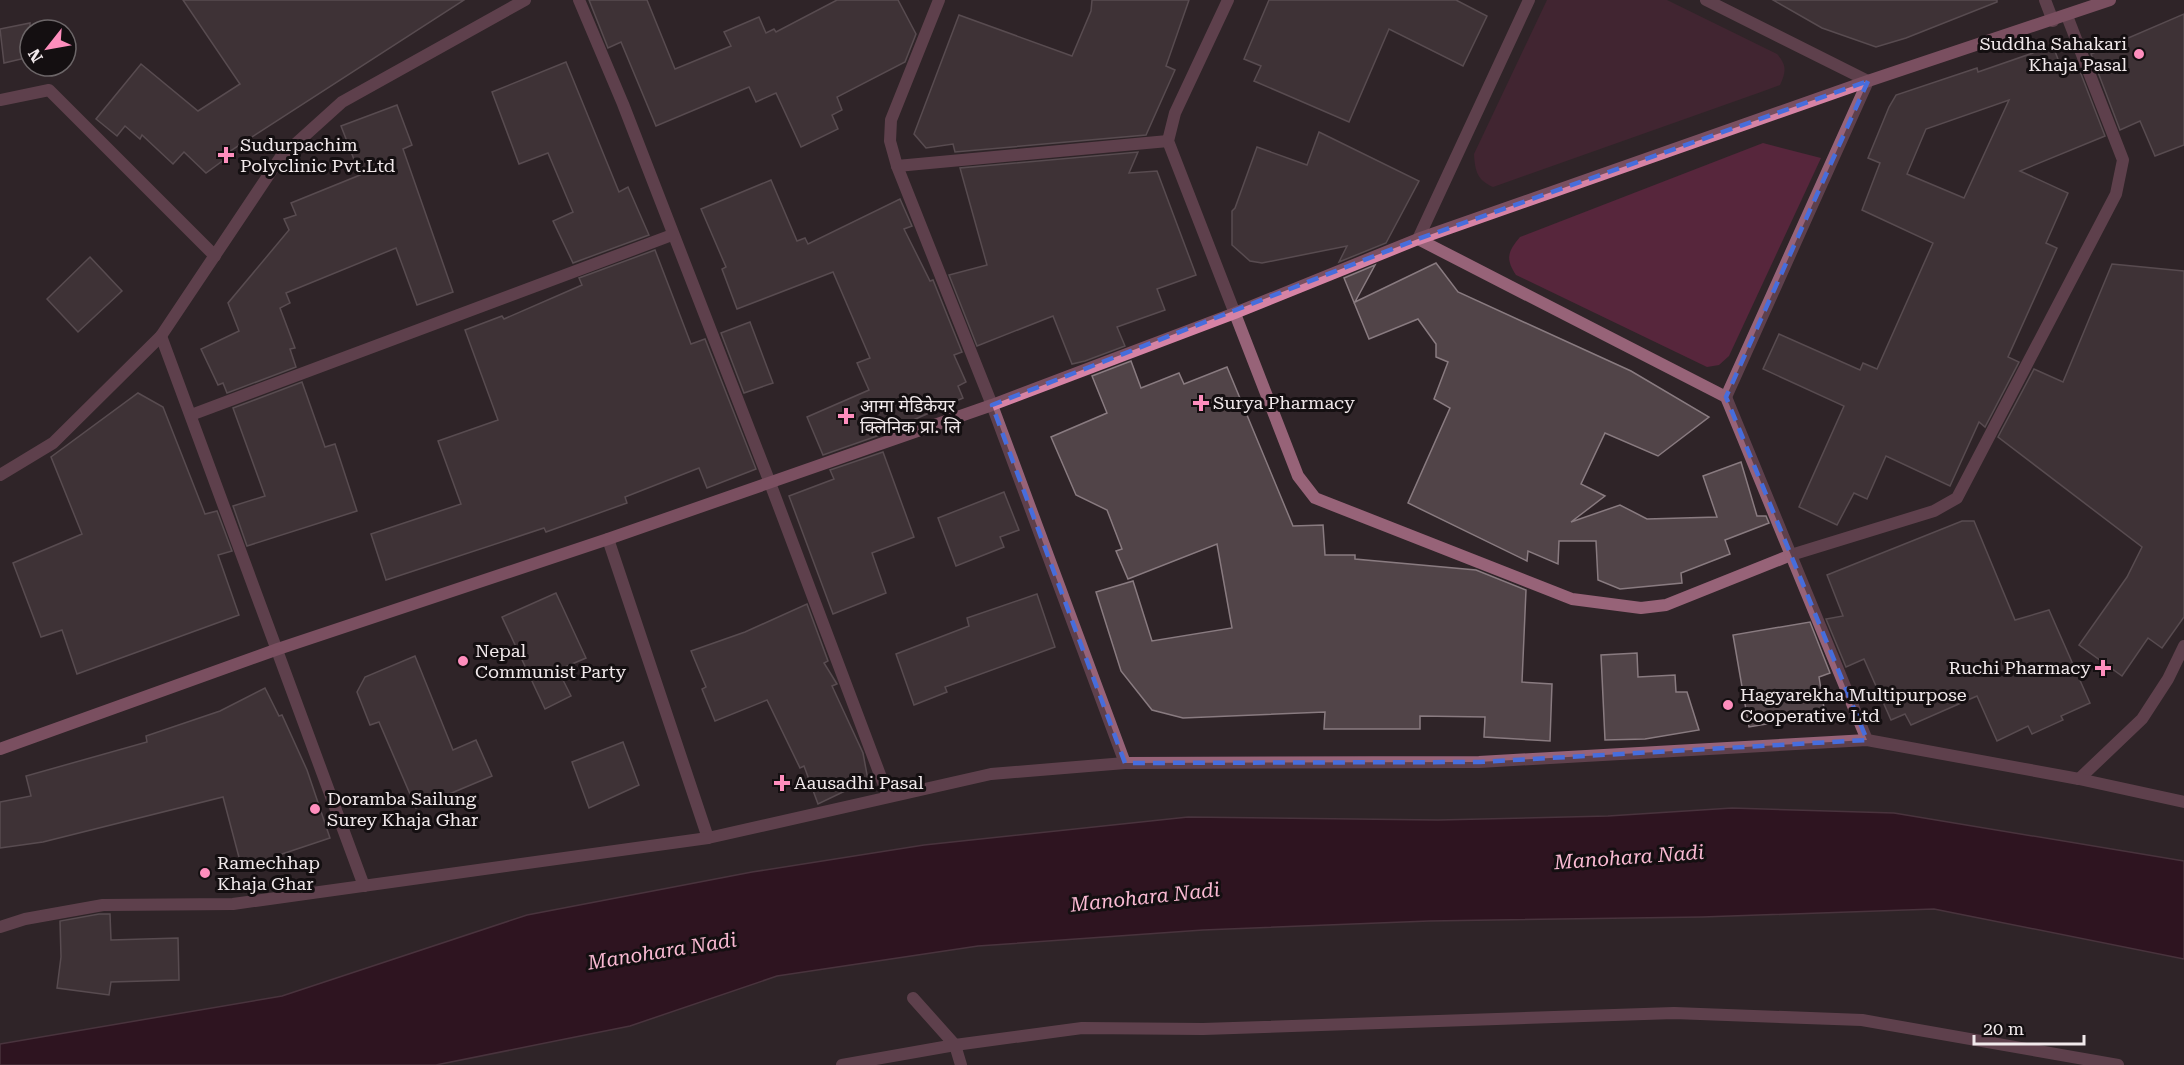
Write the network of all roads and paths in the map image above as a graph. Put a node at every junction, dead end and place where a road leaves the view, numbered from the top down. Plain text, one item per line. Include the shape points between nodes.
1 (525, 0) edge
2 (579, 0) edge
3 (939, 0) edge
4 (1227, 0) edge
5 (1529, 0) edge
6 (1706, 0) edge
7 (2045, 0) edge
8 (2110, 0) edge
9 (2067, 16) junction
10 (2053, 21) junction
11 (1868, 81) junction
12 (0, 100) edge
13 (1168, 141) junction
14 (897, 166) junction
15 (672, 235) junction
16 (1418, 239) junction
17 (215, 256) junction
18 (1235, 313) junction
19 (161, 336) junction
20 (1726, 397) junction
21 (992, 405) junction
22 (191, 416) junction
23 (0, 474) edge
24 (770, 483) junction
25 (608, 539) junction
26 (1791, 555) junction
27 (2184, 646) edge
28 (278, 649) junction
29 (1867, 740) junction
30 (0, 749) edge
31 (1125, 763) junction
32 (2079, 779) junction
33 (888, 796) junction
34 (2184, 802) edge
35 (708, 838) junction
36 (364, 886) junction
37 (0, 927) edge
38 (912, 998) dead end
39 (955, 1045) junction
40 (842, 1065) edge
41 (961, 1065) edge
42 (2118, 1065) edge

1 - 17 street via 342,102 280,158
2 - 15 street
3 - 14 street via 891,120 890,141
4 - 13 street via 1175,113
5 - 16 street
6 - 11 street
7 - 10 street
8 - 9 street
9 - 10 street
9 - 26 street via 2122,160 2116,194 1957,498 1934,511
10 - 11 street
11 - 16 street
11 - 20 street
12 - 17 street via 49,90
13 - 14 street
13 - 18 street
14 - 21 street
15 - 22 street
15 - 24 street
16 - 18 street
16 - 20 street
17 - 19 street
18 - 21 street
18 - 26 street via 1298,476 1316,498 1572,599 1641,608 1666,605
19 - 22 street
19 - 23 street via 53,443
20 - 26 street
21 - 24 street
21 - 31 street
22 - 28 street
24 - 25 street
24 - 33 street
25 - 28 street
25 - 35 street
26 - 29 street
27 - 32 street via 2169,679 2142,718
28 - 30 street
28 - 36 street
29 - 31 street via 1479,762
29 - 32 street
31 - 33 street via 991,774
32 - 34 street
33 - 35 street
35 - 36 street
36 - 37 street via 233,904 103,905
38 - 39 street
39 - 40 street
39 - 41 street
39 - 42 street via 1082,1028 1203,1029 1674,1013 1862,1020

